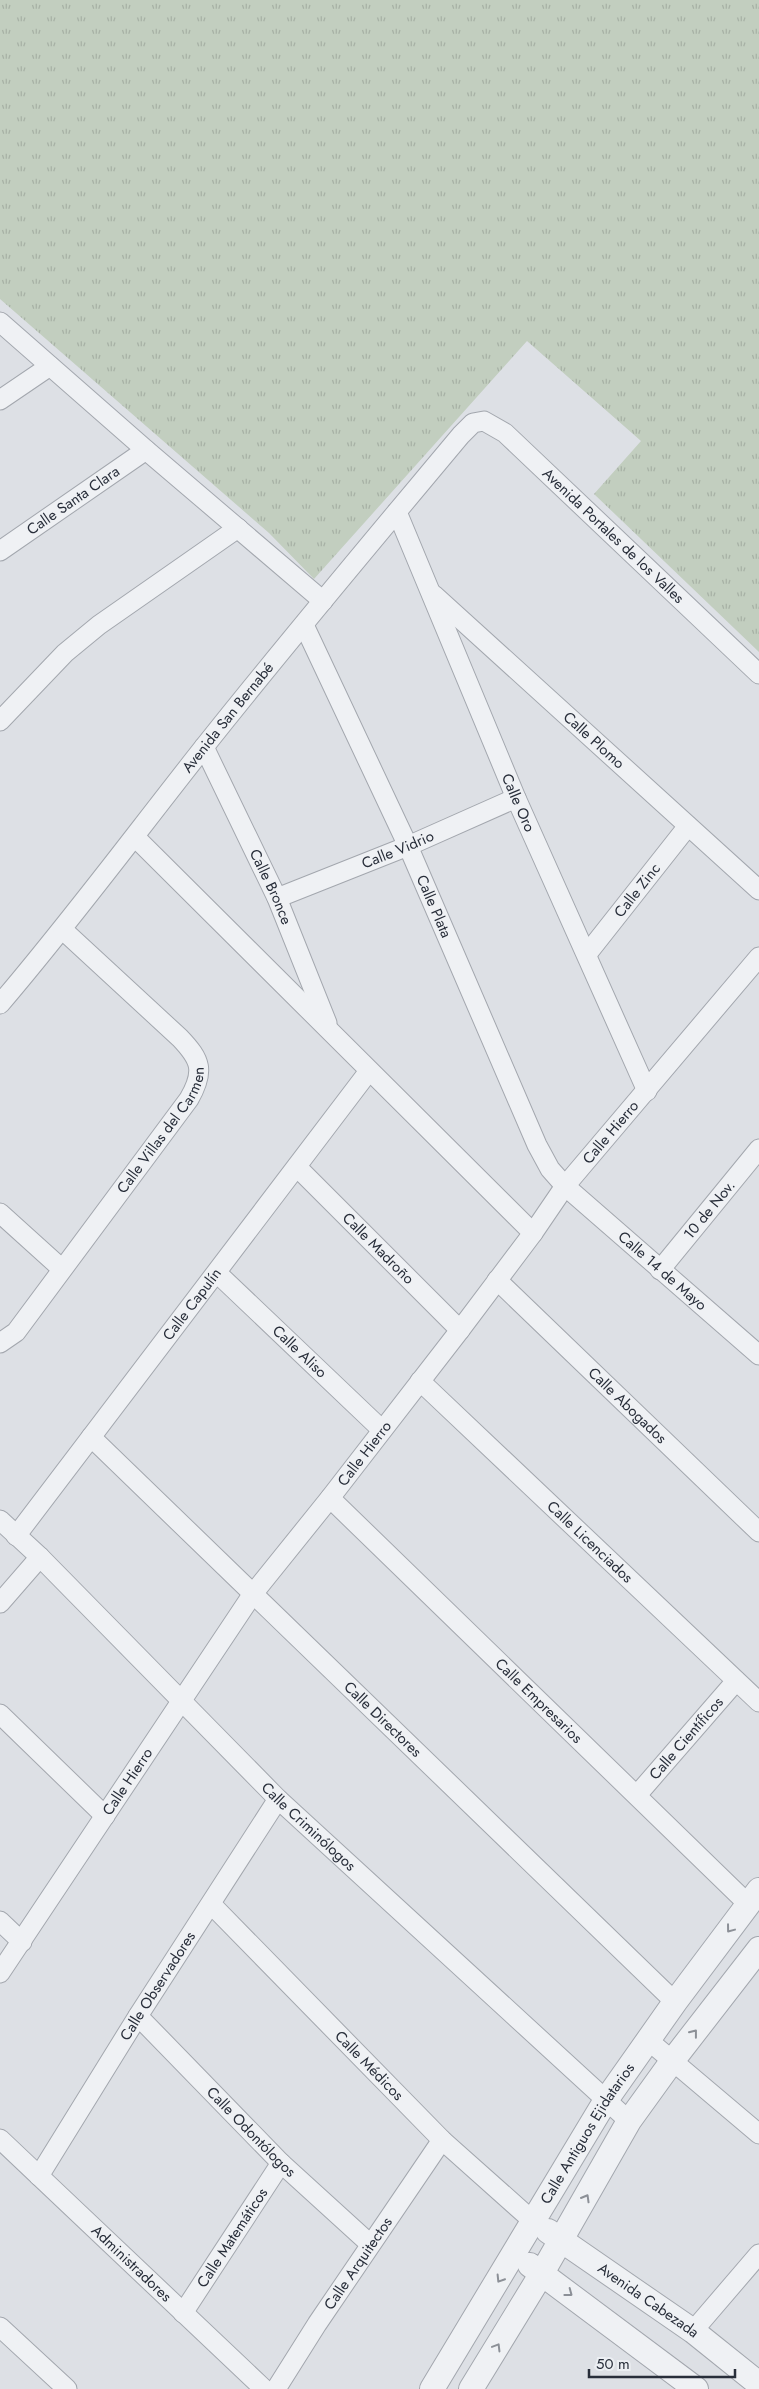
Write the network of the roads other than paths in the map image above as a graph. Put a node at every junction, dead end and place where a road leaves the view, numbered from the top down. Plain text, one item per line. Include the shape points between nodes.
1 (0, 322) edge
2 (50, 366) junction
3 (0, 400) edge
4 (461, 435) joint
5 (146, 450) junction
6 (397, 512) junction
7 (238, 528) junction
8 (0, 551) edge
9 (429, 590) junction
10 (322, 601) junction
11 (304, 625) junction
12 (759, 674) edge
13 (0, 721) edge
14 (204, 747) junction
15 (516, 798) junction
16 (688, 826) junction
17 (135, 837) junction
18 (408, 846) junction
19 (759, 890) edge
20 (277, 898) junction
21 (63, 930) junction
22 (587, 954) junction
23 (759, 957) edge
24 (0, 1004) edge
25 (330, 1031) junction
26 (369, 1071) junction
27 (647, 1091) junction
28 (759, 1149) edge
29 (297, 1167) junction
30 (565, 1186) junction
31 (0, 1213) edge
32 (534, 1233) junction
33 (62, 1269) junction
34 (660, 1270) junction
35 (217, 1273) junction
36 (497, 1280) junction
37 (460, 1330) junction
38 (0, 1343) edge
39 (757, 1351) edge
40 (420, 1381) junction
41 (382, 1430) junction
42 (91, 1437) junction
43 (330, 1498) junction
44 (0, 1520) edge
45 (759, 1532) edge
46 (16, 1536) junction
47 (40, 1557) junction
48 (252, 1594) junction
49 (0, 1603) edge
50 (736, 1681) junction
51 (182, 1701) junction
52 (759, 1702) edge
53 (0, 1714) edge
54 (637, 1795) junction
55 (278, 1799) junction
56 (105, 1816) junction
57 (754, 1897) edge
58 (211, 1904) junction
59 (0, 1921) edge
60 (22, 1942) junction
61 (756, 1957) edge
62 (0, 1974) edge
63 (675, 2002) junction
64 (138, 2016) junction
65 (649, 2040) junction
66 (673, 2060) junction
67 (606, 2100) junction
68 (629, 2121) junction
69 (759, 2134) edge
70 (0, 2139) edge
71 (442, 2140) junction
72 (280, 2163) junction
73 (39, 2176) junction
74 (534, 2222) junction
75 (561, 2240) junction
76 (370, 2244) junction
77 (759, 2254) edge
78 (514, 2255) junction
79 (542, 2273) junction
80 (183, 2313) junction
81 (0, 2327) edge
82 (693, 2331) junction
83 (759, 2384) edge
84 (67, 2389) edge
85 (264, 2389) edge
86 (276, 2389) edge
87 (432, 2389) edge
88 (471, 2389) edge
89 (696, 2389) edge

1 - 2 street
2 - 3 street
2 - 5 street
4 - 6 street, Avenida San Bernabé
4 - 12 street, Avenida Portales de los Valles via 474,423 484,421 506,433
5 - 7 street
5 - 8 street, Calle Santa Clara
6 - 9 street, Calle Oro
6 - 10 street, Avenida San Bernabé
7 - 10 street
7 - 13 street via 99,625 65,653
9 - 15 street, Calle Oro
9 - 16 street, Calle Plomo
10 - 11 street, Avenida San Bernabé
11 - 14 street, Avenida San Bernabé
11 - 18 street, Calle Plata
14 - 17 street, Avenida San Bernabé
14 - 20 street, Calle Bronce
15 - 18 street, Calle Vidrio
15 - 22 street, Calle Oro
16 - 19 street, Calle Plomo
16 - 22 street, Calle Zinc
17 - 21 street, Avenida San Bernabé
17 - 25 street, Calle Bronce
18 - 20 street, Calle Vidrio
18 - 30 street, Calle Plata via 537,1145 550,1169
20 - 25 street, Calle Bronce
21 - 24 street, Avenida San Bernabé
21 - 33 street, Calle Villas del Carmen via 180,1038 195,1054 200,1071 189,1099
22 - 27 street, Calle Oro
23 - 27 street, Calle Hierro
25 - 26 street, Calle Bronce
26 - 29 street, Calle Capulín
26 - 32 street, Calle Bronce
27 - 30 street, Calle Hierro
28 - 34 street, 10 de Nov.
29 - 35 street, Calle Capulín
29 - 37 street, Calle Madroño
30 - 32 street, Calle Hierro
30 - 34 street, Calle 14 de Mayo
31 - 33 street
32 - 36 street, Calle Hierro
33 - 38 street, Calle Villas del Carmen via 16,1332
34 - 39 street, Calle 14 de Mayo
35 - 41 street, Calle Aliso
35 - 42 street, Calle Capulín
36 - 37 street, Calle Hierro
36 - 45 street, Calle Abogados
37 - 40 street, Calle Hierro
40 - 41 street, Calle Hierro
40 - 50 street, Calle Licenciados
41 - 43 street, Calle Hierro
42 - 46 street, Calle Capulín
42 - 48 street, Calle Directores
43 - 48 street, Calle Hierro
43 - 54 street, Calle Empresarios
44 - 46 street, Calle Criminólogos
46 - 47 street, Calle Criminólogos
47 - 49 street
47 - 51 street, Calle Criminólogos
48 - 51 street, Calle Hierro
48 - 63 street, Calle Directores
50 - 52 street, Calle Licenciados
50 - 54 street, Calle Científicos
51 - 55 street, Calle Criminólogos
51 - 56 street, Calle Hierro
53 - 56 street
54 - 57 street, Calle Empresarios
55 - 58 street, Calle Observadores
55 - 67 street, Calle Criminólogos
56 - 60 street, Calle Hierro
57 -> 63 street, Calle Antiguos Ejidatarios
58 - 64 street, Calle Observadores
58 - 71 street, Calle Médicos
59 - 60 street
60 - 62 street, Calle Hierro
66 -> 61 street, Calle Antiguos Ejidatarios
63 - 65 street, Calle Antiguos Ejidatarios
64 - 72 street, Calle Odontólogos
64 - 73 street, Calle Observadores
65 - 66 street
65 - 67 street, Calle Antiguos Ejidatarios
66 - 68 street, Calle Antiguos Ejidatarios
66 - 69 street
67 - 68 street, Calle Criminólogos
67 - 74 street, Calle Antiguos Ejidatarios
75 -> 68 street, Calle Antiguos Ejidatarios
70 - 73 street, Administradores
71 - 74 street, Calle Médicos
71 - 76 street, Calle Arquitectos
72 - 76 street, Calle Odontólogos
72 - 80 street, Calle Matemáticos
73 - 80 street, Administradores
74 - 75 street, Avenida Cabezada
74 - 78 street, Calle Antiguos Ejidatarios
75 - 79 street, Calle Antiguos Ejidatarios
75 - 82 street, Avenida Cabezada
76 - 86 street, Calle Arquitectos
77 - 82 street
78 - 79 street
78 -> 87 street, Calle Antiguos Ejidatarios
88 -> 79 street, Calle Antiguos Ejidatarios
79 -> 89 street
80 - 85 street, Administradores
81 - 84 street
82 - 83 street, Avenida Cabezada

